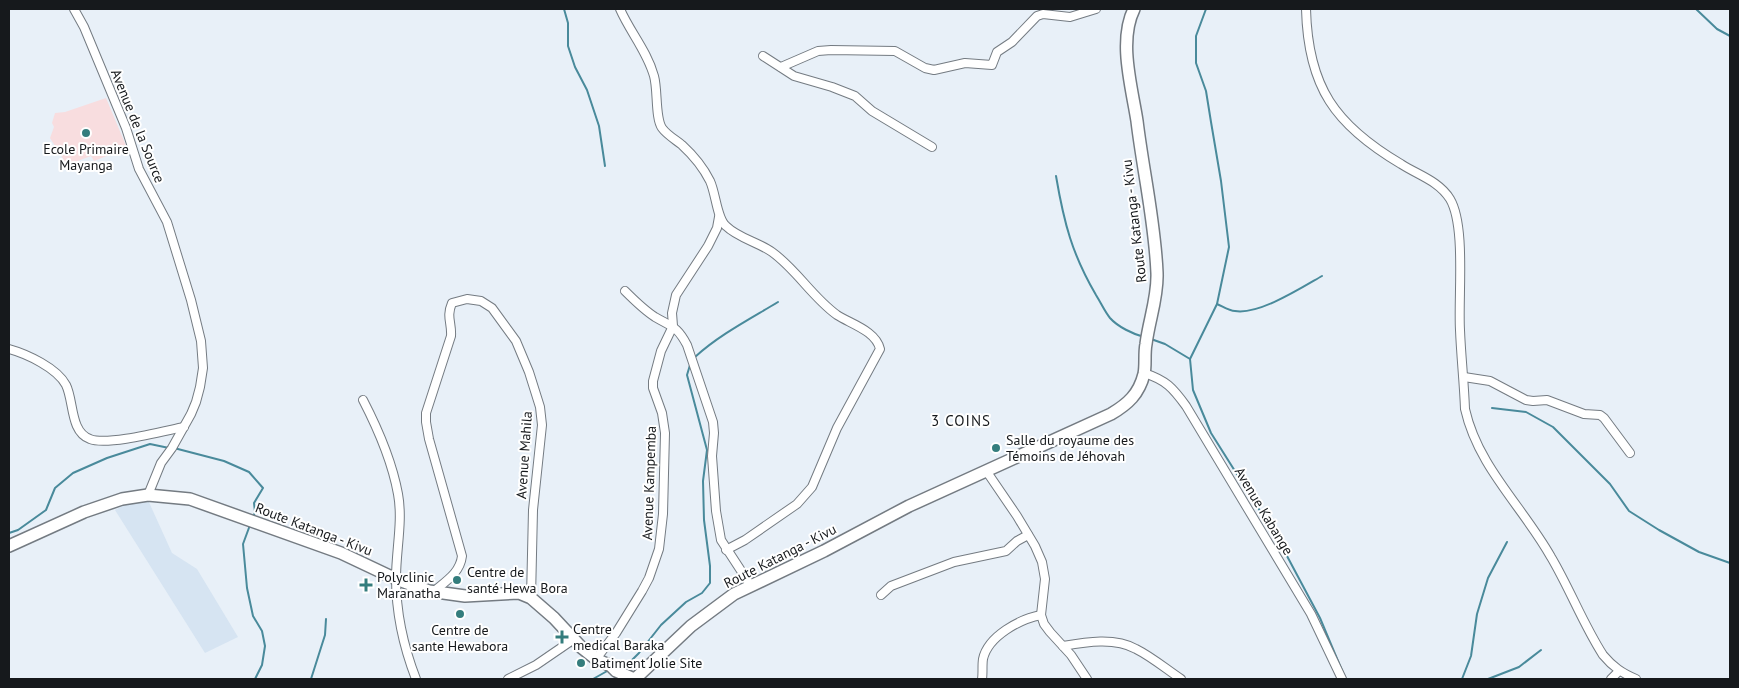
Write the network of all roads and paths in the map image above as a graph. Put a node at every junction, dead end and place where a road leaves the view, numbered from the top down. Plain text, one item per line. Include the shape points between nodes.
1 (74, 9) edge
2 (620, 9) edge
3 (1096, 9) edge
4 (1134, 9) edge
5 (1306, 9) edge
6 (764, 56) dead end
7 (781, 67) junction
8 (932, 146) dead end
9 (719, 217) junction
10 (625, 291) dead end
11 (673, 326) junction
12 (9, 349) edge
13 (1144, 374) junction
14 (1464, 377) junction
15 (363, 400) dead end
16 (184, 427) junction
17 (1630, 453) dead end
18 (986, 472) junction
19 (148, 495) junction
20 (1028, 535) junction
21 (9, 546) edge
22 (726, 550) junction
23 (396, 579) junction
24 (751, 586) junction
25 (433, 592) junction
26 (881, 595) dead end
27 (531, 598) junction
28 (1041, 614) junction
29 (574, 639) junction
30 (1064, 646) junction
31 (596, 659) junction
32 (1619, 672) junction
33 (416, 679) edge
34 (508, 679) edge
35 (982, 679) edge
36 (1087, 679) edge
37 (1181, 679) edge
38 (1342, 679) edge
39 (1612, 679) edge
40 (1636, 679) edge

1 - 16 street, Avenue de la Source via 116,105 139,169 167,222 197,320 203,368 196,402
2 - 9 street via 654,76 658,120 662,128 703,168 716,193
3 - 7 street via 1070,17 1037,16 1012,42 997,52 992,65 964,64 934,70 895,51 831,50 818,51
4 - 13 highway, Route Katanga - Kivu via 1128,29 1128,71 1157,272
5 - 14 street via 1314,65 1326,98 1337,113 1362,138 1432,181 1451,200 1459,239
6 - 7 street
7 - 8 street via 794,76 855,96 872,112
9 - 11 street via 708,246 676,295
9 - 22 street via 725,226 761,245 788,265 823,304 867,333 880,349 837,428 812,487 797,504
10 - 11 street via 655,317
11 - 22 street via 681,334 690,353 713,422 716,511
11 - 31 street, Avenue Kampemba via 652,381 665,433 659,549 642,591
12 - 16 street via 32,358 58,375 70,394 76,425 91,440 120,439
13 - 18 highway, Route Katanga - Kivu via 1128,404 1112,414
13 - 38 street, Avenue Kabange via 1165,382 1186,406 1312,614
14 - 17 street via 1490,381 1526,400 1547,400 1584,414 1600,416
14 - 32 street via 1465,409 1481,452 1551,556 1597,646
15 - 23 street via 386,451 398,495
16 - 19 street, Avenue de la Source via 161,463
18 - 20 street
18 - 24 highway, Route Katanga - Kivu via 901,510
19 - 21 highway, Route Katanga - Kivu via 98,506
19 - 23 highway, Route Katanga - Kivu via 190,499 341,553
20 - 26 street via 1006,551 954,562 891,586
20 - 28 street via 1042,562 1045,579
22 - 24 street
23 - 25 highway, Route Katanga - Kivu
23 - 33 street via 402,632 408,661
24 - 31 highway, Route Katanga - Kivu via 705,615 637,677 633,678
25 - 27 highway, Route Katanga - Kivu via 465,596 519,593
25 - 27 street, Avenue Mahila via 456,574 462,556 426,422 451,336 448,313 452,303 467,298 492,308 516,340 540,407 542,425 533,510
27 - 29 highway, Route Katanga - Kivu
28 - 30 street via 1044,624
28 - 35 street via 1018,622 993,642 983,659
29 - 31 highway, Route Katanga - Kivu
29 - 34 street via 536,665
30 - 36 street
30 - 37 street via 1101,642 1126,644
32 - 39 street
32 - 40 street

